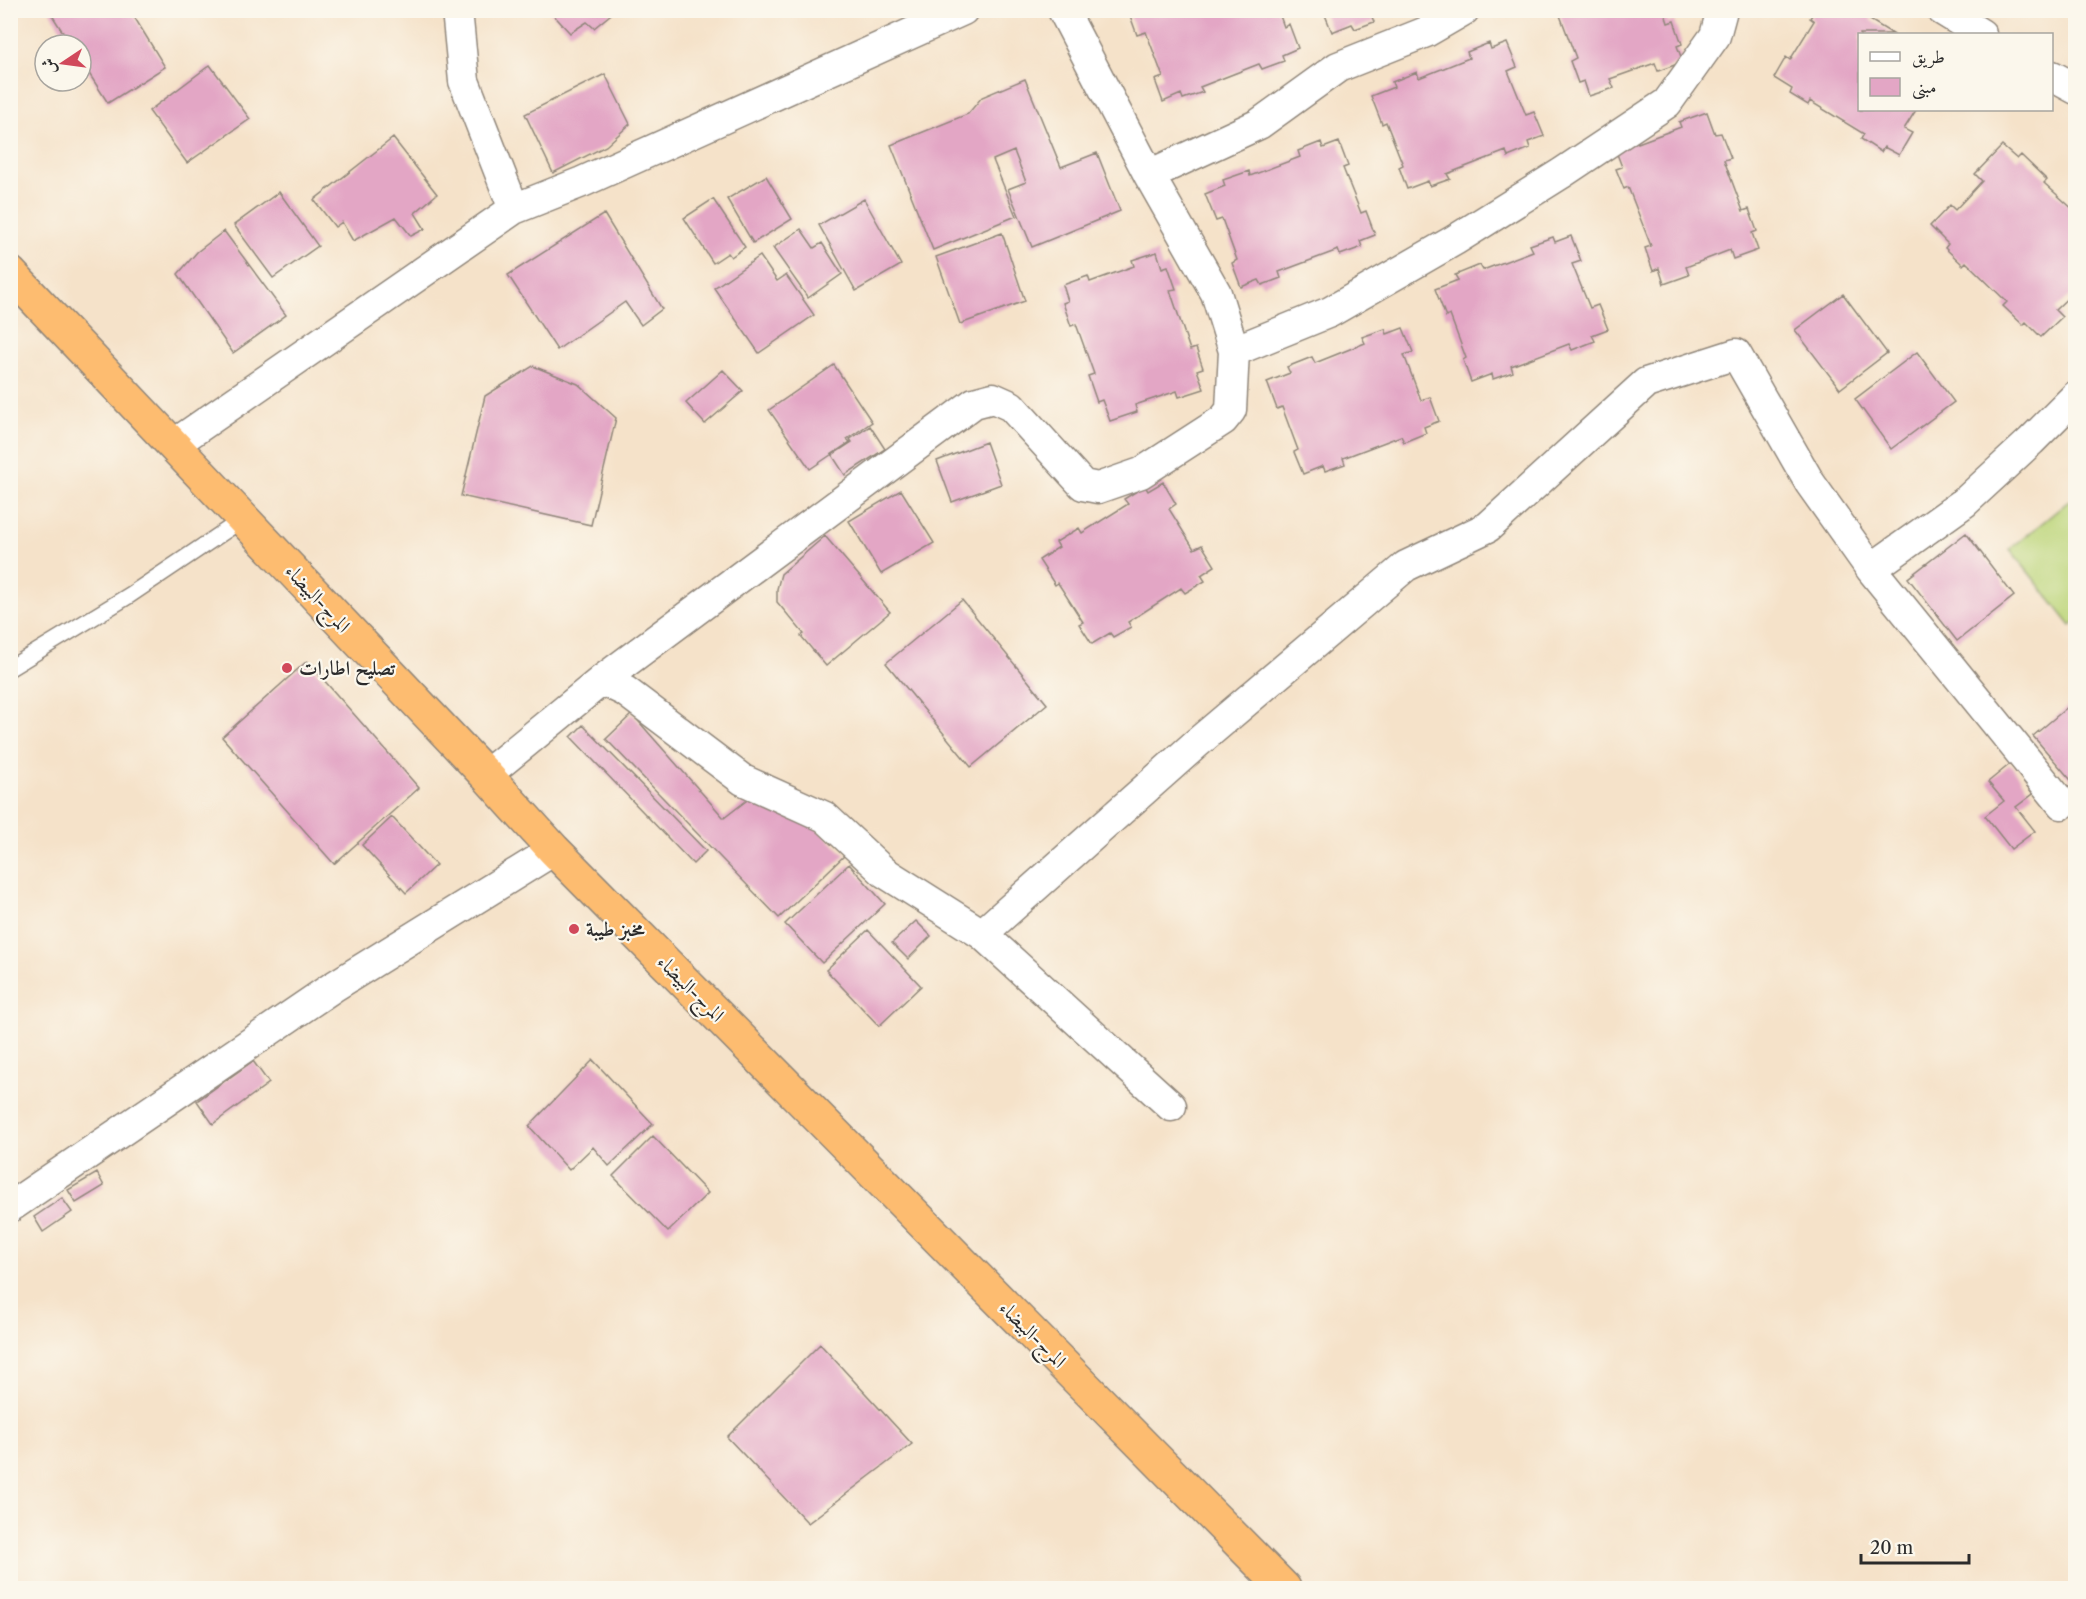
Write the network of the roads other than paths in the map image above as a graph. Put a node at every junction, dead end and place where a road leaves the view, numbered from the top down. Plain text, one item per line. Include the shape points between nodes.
1 (458, 10) edge
2 (963, 10) edge
3 (1063, 10) edge
4 (1464, 10) edge
5 (1722, 10) edge
6 (1942, 10) edge
7 (1979, 33) edge
8 (2053, 77) edge
9 (2076, 89) edge
10 (1149, 175) junction
11 (514, 210) junction
12 (10, 273) edge
13 (1234, 351) junction
14 (2076, 396) edge
15 (173, 445) junction
16 (243, 519) junction
17 (1871, 569) junction
18 (10, 668) edge
19 (602, 680) junction
20 (486, 776) junction
21 (2062, 804) dead end
22 (554, 850) junction
23 (982, 934) junction
24 (1171, 1106) dead end
25 (10, 1207) edge
26 (1284, 1588) edge

1 - 11 street via 464,81
2 - 11 street
3 - 10 street
4 - 10 street via 1426,32 1338,67 1258,124
5 - 13 street via 1715,36 1667,103 1417,263 1329,312
6 - 7 street
8 - 9 street
10 - 13 street via 1216,293
11 - 15 street
12 - 15 highway, المرج-البيضاء
13 - 19 street via 1231,410 1223,420 1141,473 1098,488 1083,485 1011,406 993,398 974,403
14 - 17 street via 1965,502
15 - 16 highway, المرج-البيضاء
16 - 18 lane via 130,595
16 - 20 highway, المرج-البيضاء
17 - 21 street
17 - 23 street via 1810,483 1736,354 1646,383 1488,527 1406,566 1197,743
19 - 20 street
19 - 23 street via 625,691 743,780 825,818 885,872
20 - 22 highway, المرج-البيضاء
22 - 25 street via 333,987
22 - 26 highway, المرج-البيضاء
23 - 24 street

